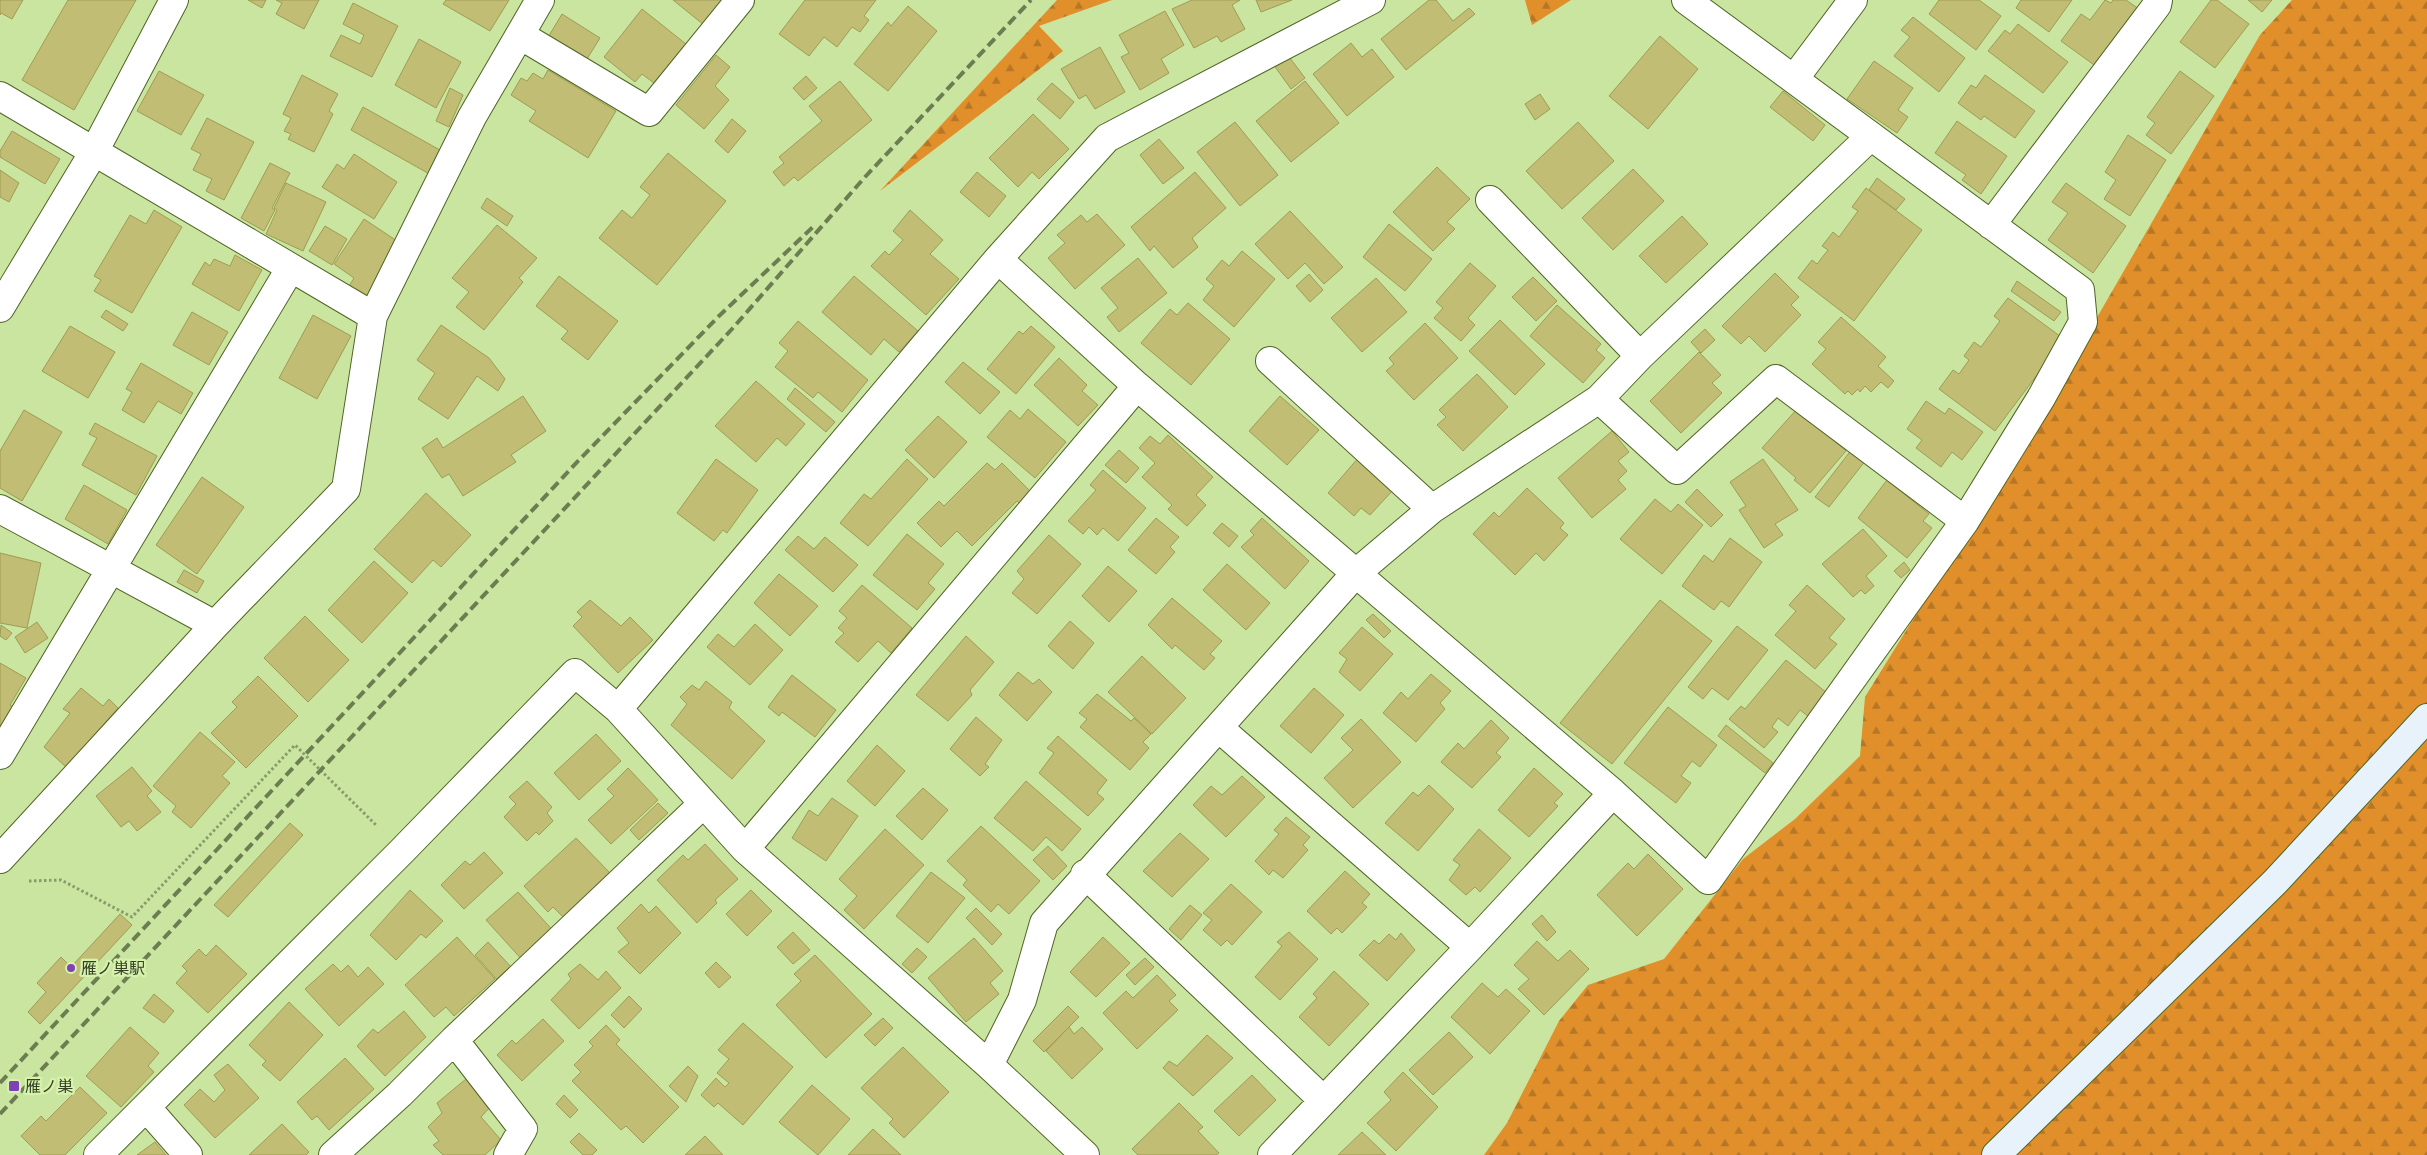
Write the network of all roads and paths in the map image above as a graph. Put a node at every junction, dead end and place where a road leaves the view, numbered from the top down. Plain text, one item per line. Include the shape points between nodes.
1 (174, 0) edge
2 (540, 0) edge
3 (740, 0) edge
4 (1370, 0) edge
5 (1686, 0) edge
6 (1853, 0) edge
7 (2158, 0) edge
8 (520, 35) junction
9 (1794, 79) junction
10 (0, 96) edge
11 (1871, 136) junction
12 (95, 150) junction
13 (1490, 200) dead end
14 (1992, 225) junction
15 (998, 259) junction
16 (290, 269) junction
17 (0, 308) edge
18 (373, 316) junction
19 (1640, 356) junction
20 (1270, 361) dead end
21 (1137, 386) junction
22 (1599, 399) junction
23 (0, 509) edge
24 (1432, 509) junction
25 (1965, 520) junction
26 (112, 568) junction
27 (1354, 574) junction
28 (215, 625) junction
29 (618, 709) junction
30 (2427, 718) edge
31 (1219, 728) junction
32 (0, 755) edge
33 (1613, 793) junction
34 (703, 804) junction
35 (745, 849) junction
36 (402, 851) junction
37 (0, 859) edge
38 (1085, 874) junction
39 (26, 881) dead end
40 (1470, 948) junction
41 (454, 1040) junction
42 (989, 1065) junction
43 (1323, 1100) junction
44 (146, 1107) junction
45 (98, 1155) edge
46 (188, 1155) edge
47 (333, 1155) edge
48 (508, 1155) edge
49 (1086, 1155) edge
50 (1272, 1155) edge
51 (1996, 1155) edge

1 - 12 street
2 - 8 street
3 - 8 street via 649,112
4 - 15 street via 1107,138
5 - 9 street
6 - 9 street
7 - 14 street via 2158,5
8 - 18 street via 472,116
9 - 11 street
10 - 12 street
11 - 14 street
11 - 19 street
12 - 16 street
12 - 17 street
13 - 19 street
14 - 25 street via 2080,290 2083,322 2041,398
15 - 21 street
15 - 29 street
16 - 18 street
16 - 26 street
18 - 28 street via 346,489
19 - 22 street
20 - 24 street
21 - 27 street
21 - 35 street
22 - 24 street
22 - 25 street via 1677,470 1776,379
23 - 26 street
24 - 27 street
25 - 33 street via 1708,880
26 - 28 street
26 - 32 street
27 - 31 street
27 - 33 street
28 - 37 street
29 - 34 street
29 - 36 street via 575,673
30 - 51 street via 2275,882
31 - 38 street
31 - 40 street
33 - 40 street
34 - 35 street
34 - 41 street
35 - 42 street
36 - 39 path via 295,745 132,917 61,880
36 - 44 street
38 - 42 street via 1044,922 1022,1000
38 - 43 street
40 - 43 street
41 - 47 street
41 - 48 street via 523,1129
42 - 49 street
43 - 50 street
44 - 45 street
44 - 46 street

